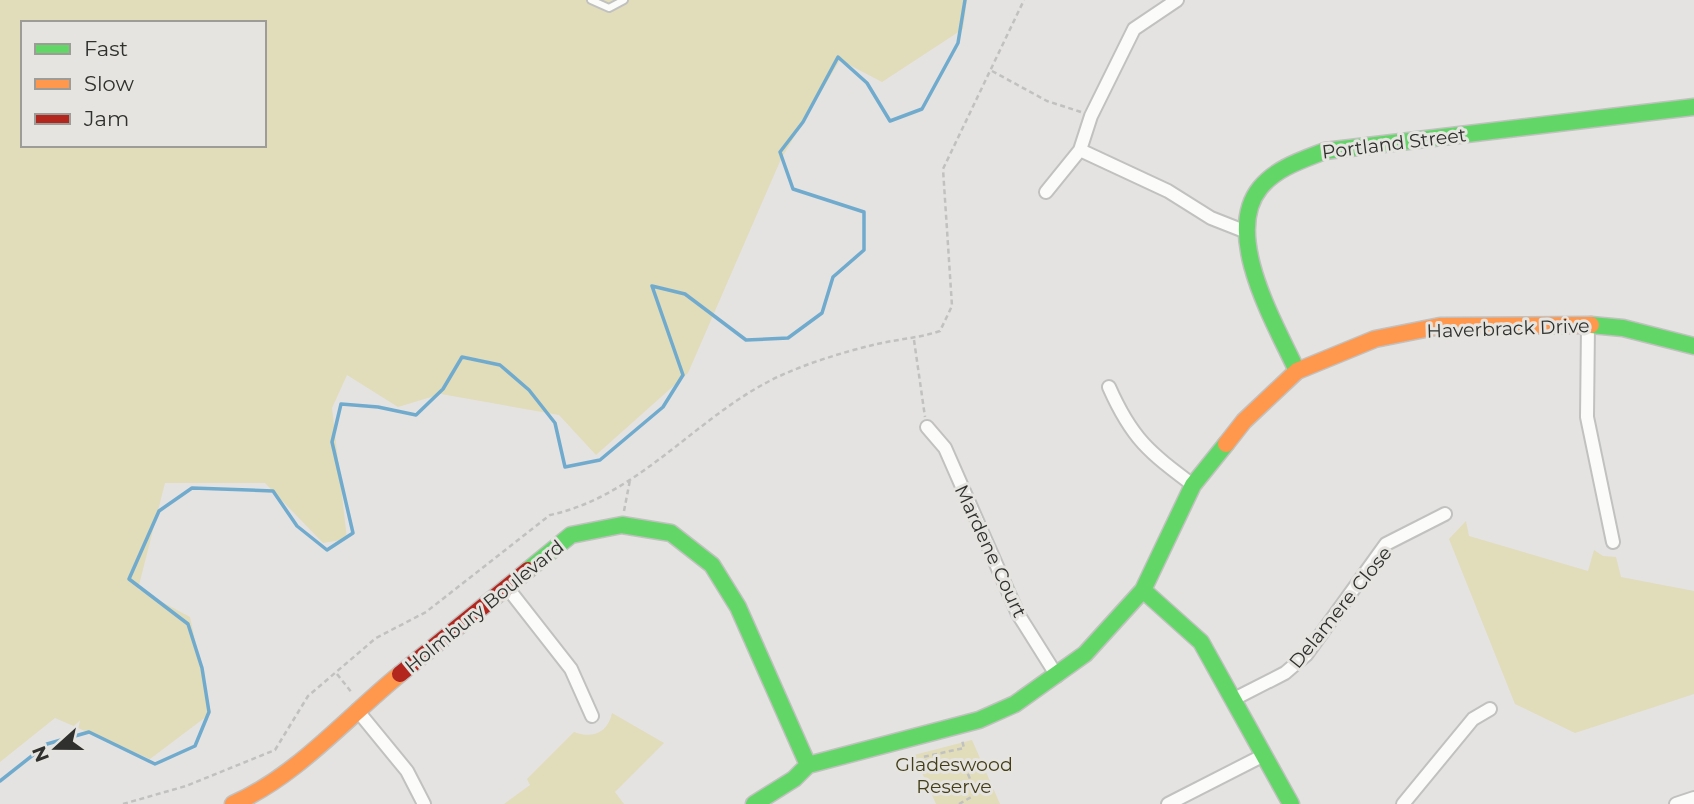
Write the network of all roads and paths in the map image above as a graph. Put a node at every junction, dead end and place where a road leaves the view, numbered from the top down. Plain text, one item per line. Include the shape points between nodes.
1 (591, 0) edge
2 (624, 0) edge
3 (1024, 0) edge
4 (1177, 0) edge
5 (992, 71) junction
6 (1694, 107) edge
7 (1091, 116) junction
8 (1080, 150) junction
9 (1046, 192) dead end
10 (1244, 231) junction
11 (1588, 325) junction
12 (914, 339) junction
13 (1694, 346) edge
14 (1297, 372) junction
15 (1110, 387) dead end
16 (927, 427) joint
17 (630, 478) junction
18 (1193, 485) junction
19 (1445, 514) dead end
20 (622, 525) junction
21 (1613, 542) dead end
22 (506, 586) junction
23 (1143, 590) junction
24 (337, 674) junction
25 (1057, 676) junction
26 (1234, 699) junction
27 (360, 708) junction
28 (1490, 709) dead end
29 (592, 716) dead end
30 (958, 727) junction
31 (1264, 755) junction
32 (808, 765) junction
33 (1694, 798) edge
34 (123, 804) edge
35 (233, 804) edge
36 (424, 804) edge
37 (754, 804) edge
38 (959, 804) edge
39 (1168, 804) edge
40 (1291, 804) edge
41 (1403, 804) edge
42 (1676, 804) edge

1 - 2 lane via 609,8
3 - 5 path
4 - 7 street via 1134,29
5 - 7 path via 1047,101
5 - 12 path via 943,169 952,306 940,331
6 - 10 street, Portland Street via 1325,151 1294,159 1268,175 1253,199
7 - 8 street
8 - 9 street
8 - 10 street
10 - 14 street, Portland Street via 1249,261
11 - 13 street, Haverbrack Drive via 1623,328
11 - 14 street, Haverbrack Drive via 1440,326 1375,339
11 - 21 street via 1587,417
12 - 16 path
12 - 17 path via 878,344 762,385
14 - 18 street, Haverbrack Drive via 1244,421
15 - 18 street via 1125,422 1146,450
16 - 25 street, Mardene Court via 944,448 1018,614
17 - 20 path
17 - 24 path via 575,509 550,514 426,611 376,638
18 - 23 street, Haverbrack Drive
19 - 26 street, Delamere Close via 1386,544 1306,655 1285,673
20 - 22 street, Holmbury Boulevard via 571,534
20 - 32 street, Holmbury Boulevard via 671,533 712,565 738,607
22 - 27 street, Holmbury Boulevard
22 - 29 street via 571,669
23 - 25 street, Haverbrack Drive via 1085,654
23 - 26 street via 1201,642
24 - 27 path
24 - 34 path via 308,696 275,750 186,786
25 - 30 street, Haverbrack Drive via 1015,704
26 - 31 street
27 - 35 street, Holmbury Boulevard via 271,785
27 - 36 street via 407,771
28 - 41 street via 1473,719
30 - 32 street, Haverbrack Drive
30 - 38 path via 964,748 923,757 923,761 959,762 965,767 974,790 973,796
31 - 39 street
31 - 40 street
32 - 37 street, Haverbrack Drive
33 - 42 street

